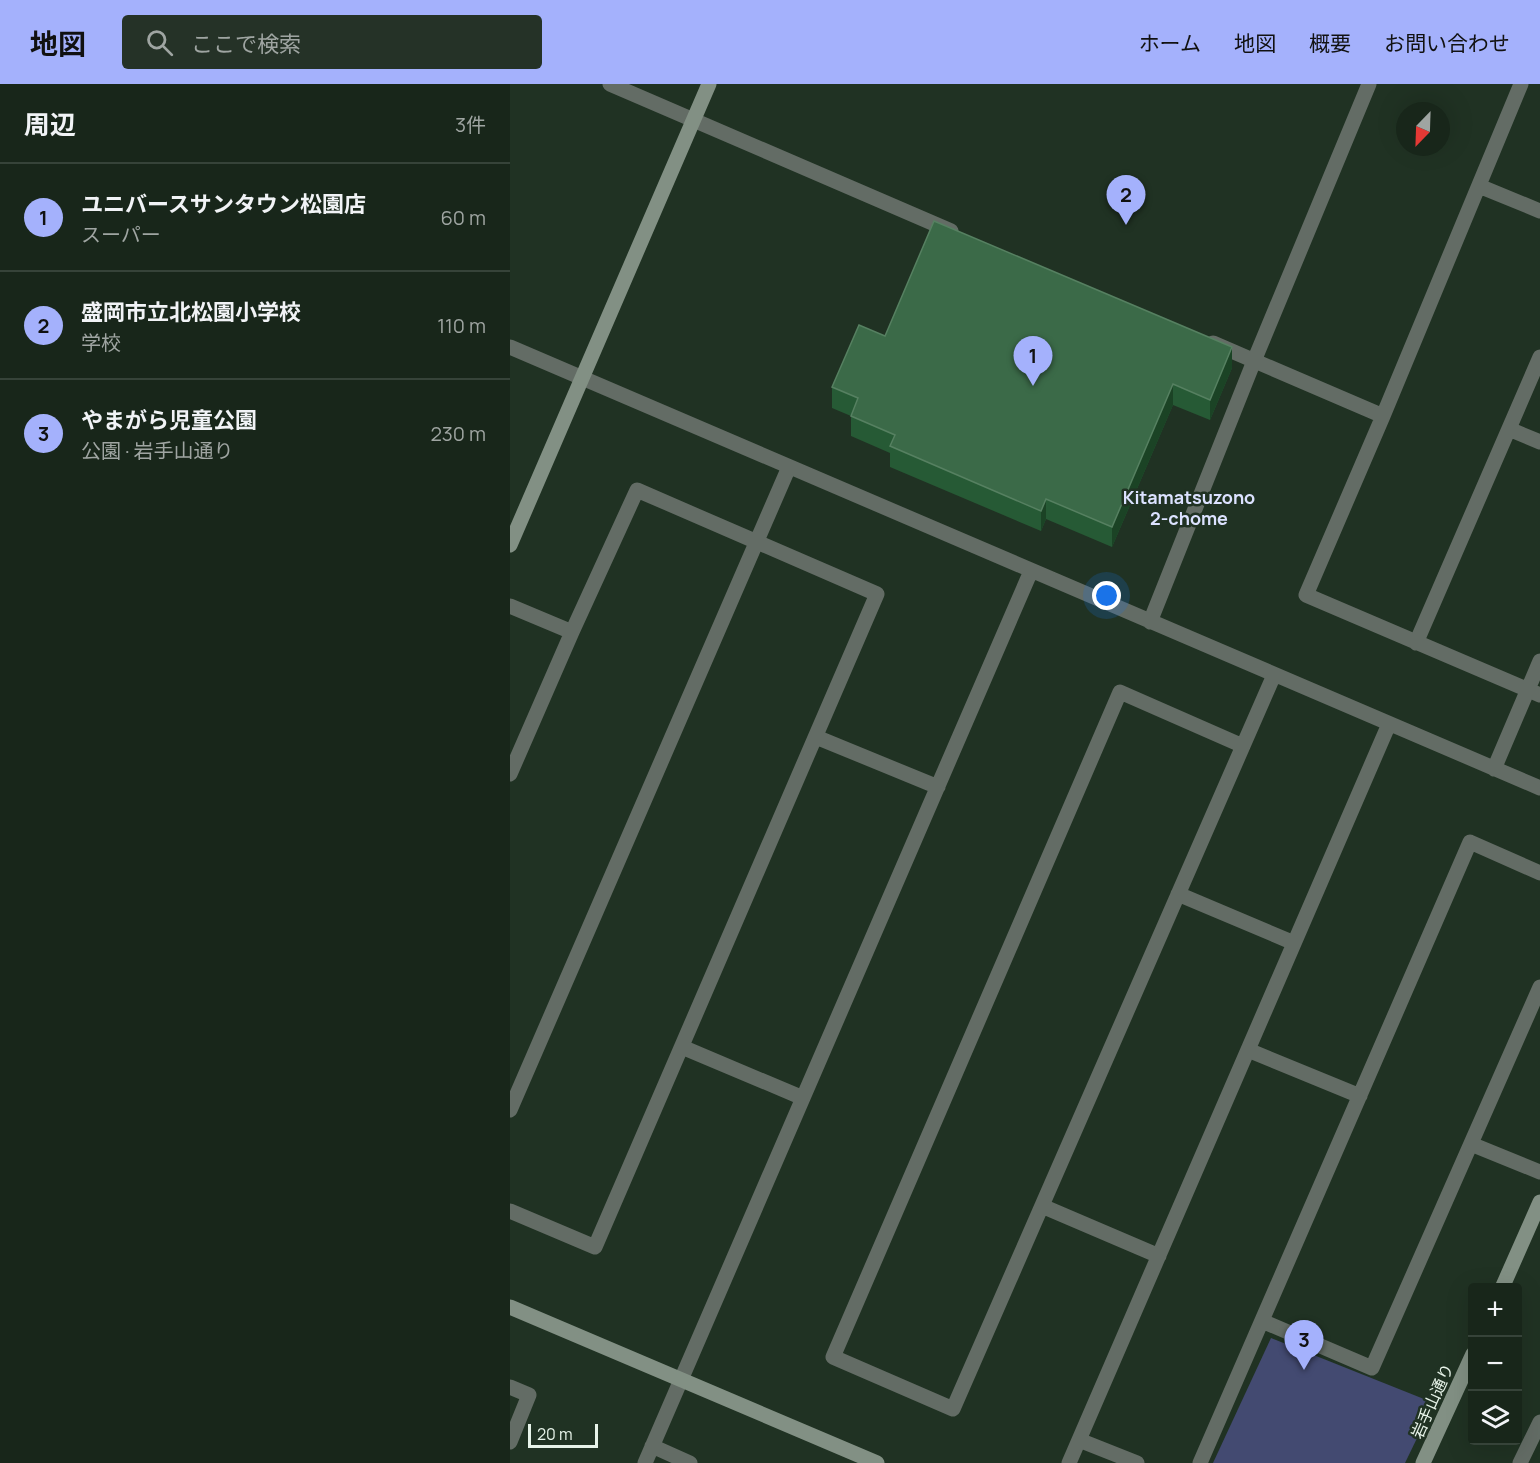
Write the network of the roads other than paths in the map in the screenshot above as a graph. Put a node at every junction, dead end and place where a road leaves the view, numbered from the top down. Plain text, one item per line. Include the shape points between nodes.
1 (610, 84) edge
2 (709, 84) edge
3 (1369, 84) edge
4 (1521, 84) edge
5 (693, 120) junction
6 (1479, 186) junction
7 (1540, 211) edge
8 (968, 238) edge
9 (1199, 337) edge
10 (510, 347) edge
11 (1540, 357) edge
12 (1254, 361) junction
13 (582, 378) junction
14 (1383, 416) junction
15 (1509, 429) junction
16 (1540, 441) edge
17 (789, 467) junction
18 (756, 541) junction
19 (510, 545) edge
20 (1031, 571) junction
21 (510, 606) edge
22 (1150, 622) junction
23 (572, 632) junction
24 (1416, 642) junction
25 (1540, 661) edge
26 (1274, 675) junction
27 (1534, 693) edge
28 (1389, 724) junction
29 (816, 737) junction
30 (1243, 746) junction
31 (1494, 769) junction
32 (510, 774) edge
33 (938, 787) junction
34 (1540, 788) edge
35 (1540, 873) edge
36 (1178, 894) junction
37 (1294, 943) junction
38 (1540, 987) edge
39 (682, 1047) junction
40 (1248, 1050) junction
41 (1360, 1096) junction
42 (803, 1098) junction
43 (510, 1110) edge
44 (1471, 1144) junction
45 (1540, 1172) edge
46 (1540, 1202) edge
47 (1042, 1206) junction
48 (510, 1211) edge
49 (1159, 1256) junction
50 (1504, 1283) edge
51 (510, 1307) edge
52 (1262, 1321) junction
53 (1468, 1365) edge
54 (680, 1380) junction
55 (510, 1387) edge
56 (1540, 1422) edge
57 (1079, 1440) junction
58 (510, 1442) edge
59 (652, 1446) junction
60 (645, 1463) edge
61 (690, 1463) edge
62 (877, 1463) edge
63 (1069, 1463) edge
64 (1137, 1463) edge
65 (1200, 1463) edge
66 (1423, 1463) edge
67 (1520, 1463) edge

1 - 5 street
2 - 5 street
3 - 12 street
4 - 6 street
5 - 8 street
5 - 13 street
6 - 7 street
6 - 14 street
9 - 12 street
10 - 13 street
11 - 15 street
12 - 14 street
12 - 22 street
13 - 17 street
13 - 19 street
14 - 24 street via 1306,595
15 - 16 street
15 - 24 street
17 - 18 street
17 - 20 street
18 - 23 street via 637,490
18 - 29 street via 877,594
18 - 43 street
20 - 22 street
20 - 33 street
21 - 23 street
22 - 26 street
23 - 32 street
24 - 27 street
25 - 27 street
26 - 28 street
26 - 30 street
27 - 31 street
28 - 31 street
28 - 37 street
29 - 33 street
29 - 39 street
30 - 36 street
30 - 47 street via 1120,692 833,1357 953,1409
31 - 34 street
33 - 42 street
35 - 41 street via 1470,842
36 - 37 street
36 - 47 street
37 - 40 street
38 - 44 street
39 - 42 street
39 - 48 street via 595,1247
40 - 41 street
40 - 49 street
41 - 52 street
42 - 54 street
44 - 45 street
44 - 52 street via 1372,1368
46 - 50 street
47 - 49 street
49 - 57 street
51 - 54 street
52 - 65 street
53 - 66 street, 岩手山通り
54 - 59 street
54 - 62 street
55 - 58 street via 529,1395
56 - 67 street
57 - 63 street
57 - 64 street
59 - 60 street
59 - 61 street

